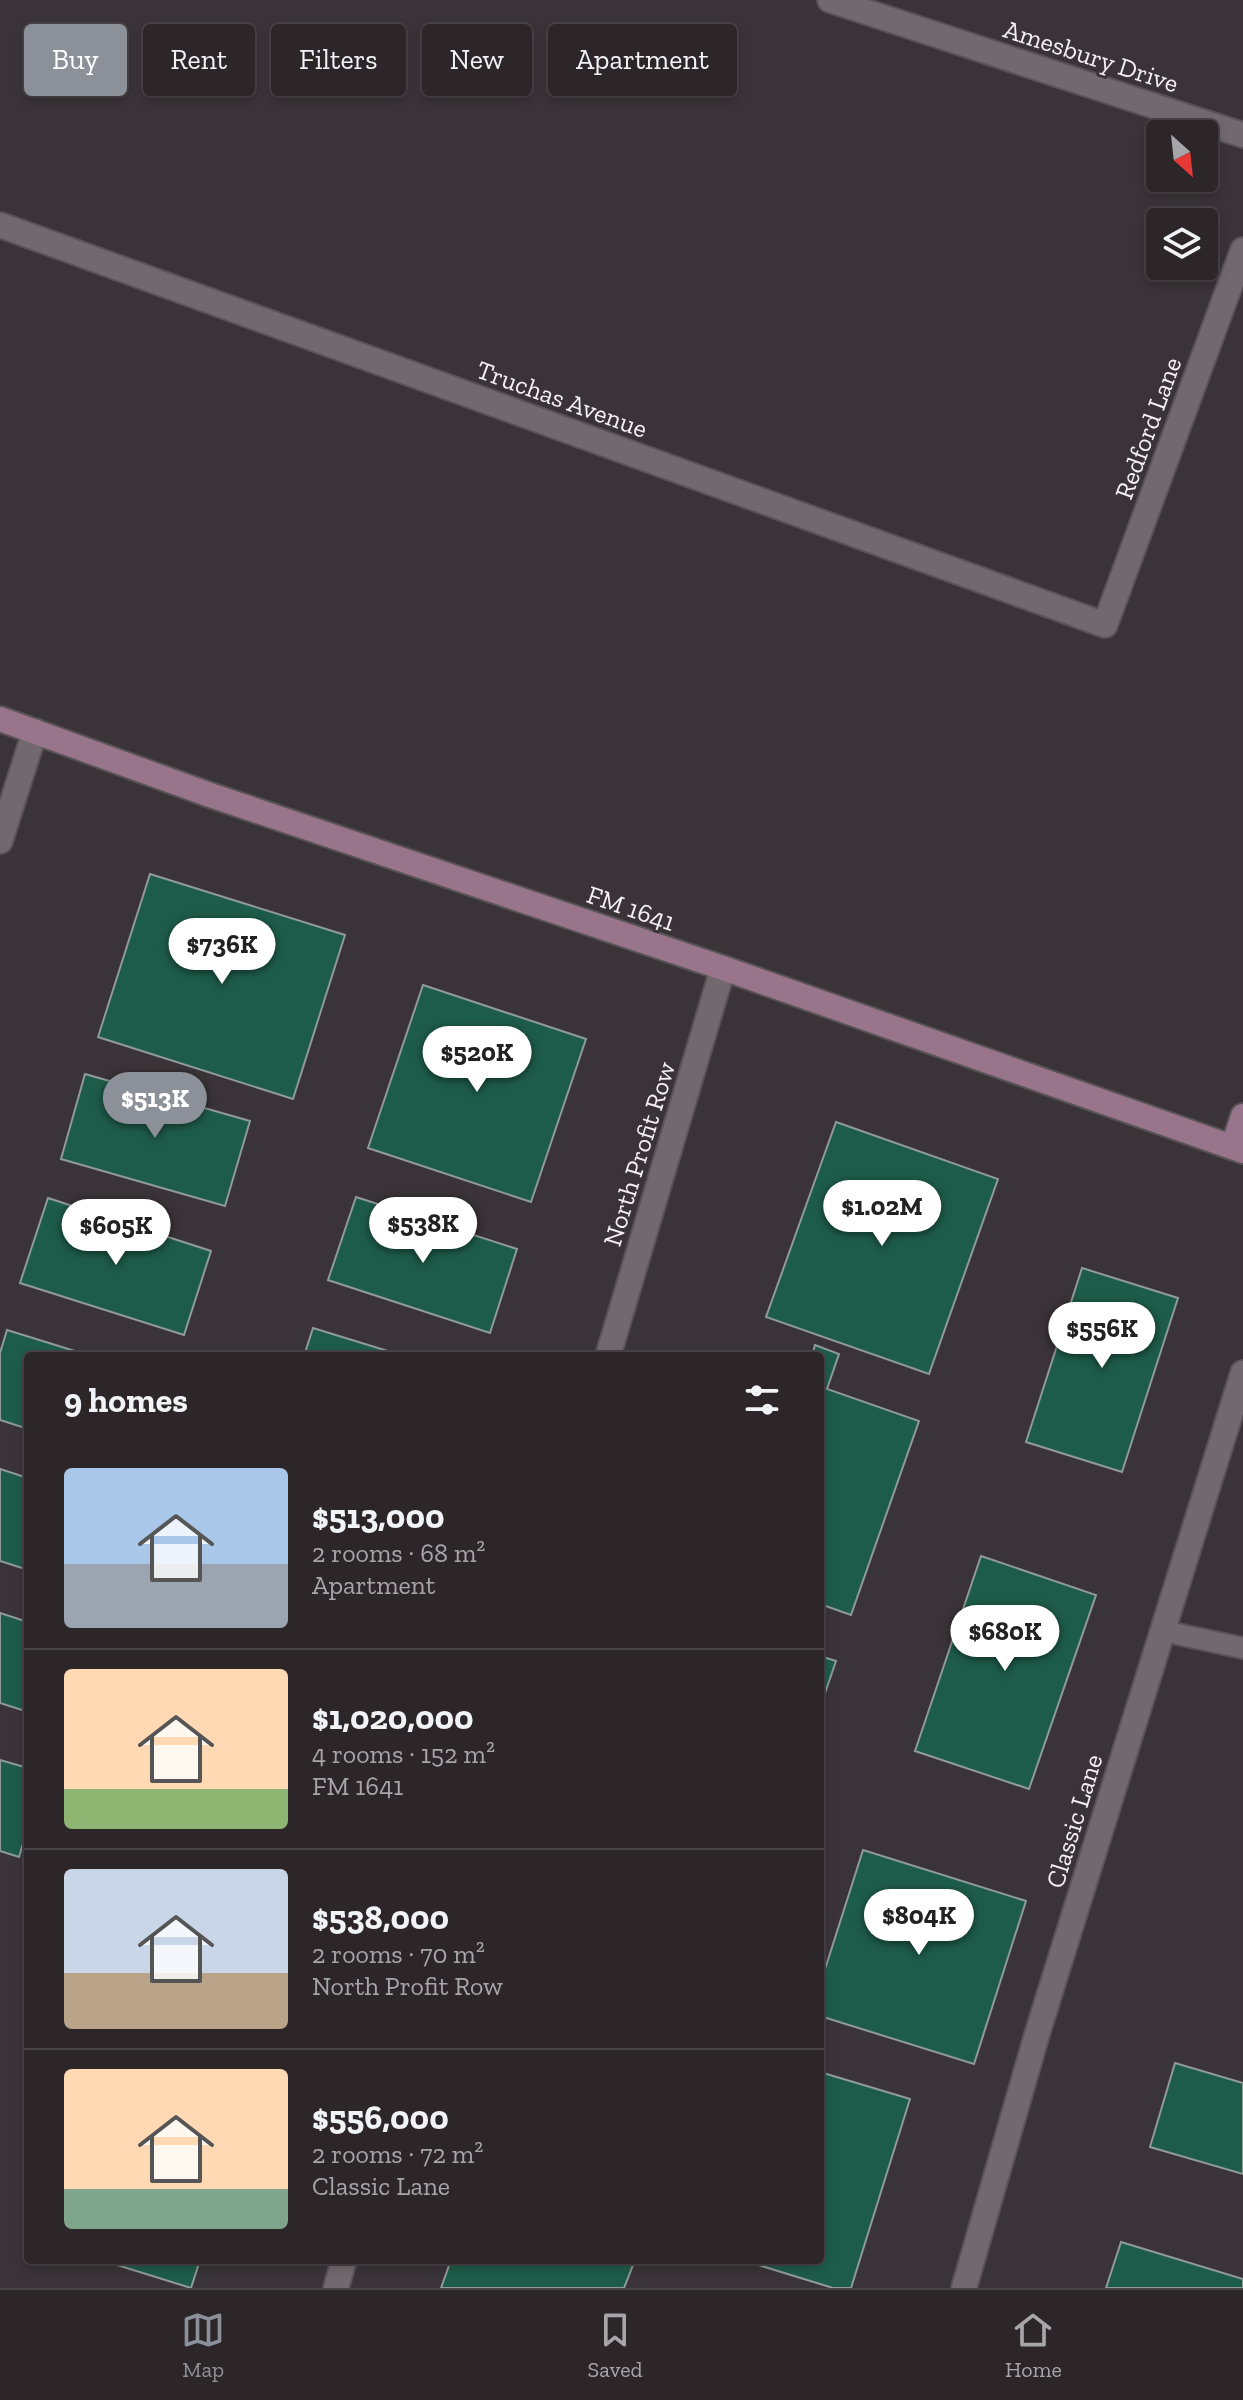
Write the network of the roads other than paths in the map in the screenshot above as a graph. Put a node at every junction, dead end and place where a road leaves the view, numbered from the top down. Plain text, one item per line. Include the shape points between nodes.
1 (830, 0) edge
2 (1243, 135) edge
3 (0, 225) edge
4 (1243, 250) edge
5 (1105, 625) joint
6 (0, 719) edge
7 (35, 731) junction
8 (0, 841) edge
9 (723, 968) junction
10 (1243, 1116) edge
11 (1238, 1149) edge
12 (609, 1352) edge
13 (1243, 1373) edge
14 (1163, 1631) junction
15 (1243, 1648) edge
16 (343, 2264) edge
17 (336, 2288) edge
18 (964, 2288) edge

1 - 2 street, Amesbury Drive
3 - 5 street, Truchas Avenue
4 - 5 street, Redford Lane
6 - 7 main road, FM 1641 / FM 1641
7 - 8 street
7 - 9 main road, FM 1641 / FM 1641 via 225,801
9 - 11 main road, FM 1641 / FM 1641
9 - 12 street, North Profit Row
10 - 11 main road
13 - 14 street, Classic Lane
14 - 15 lane
14 - 18 street, Classic Lane
16 - 17 street

